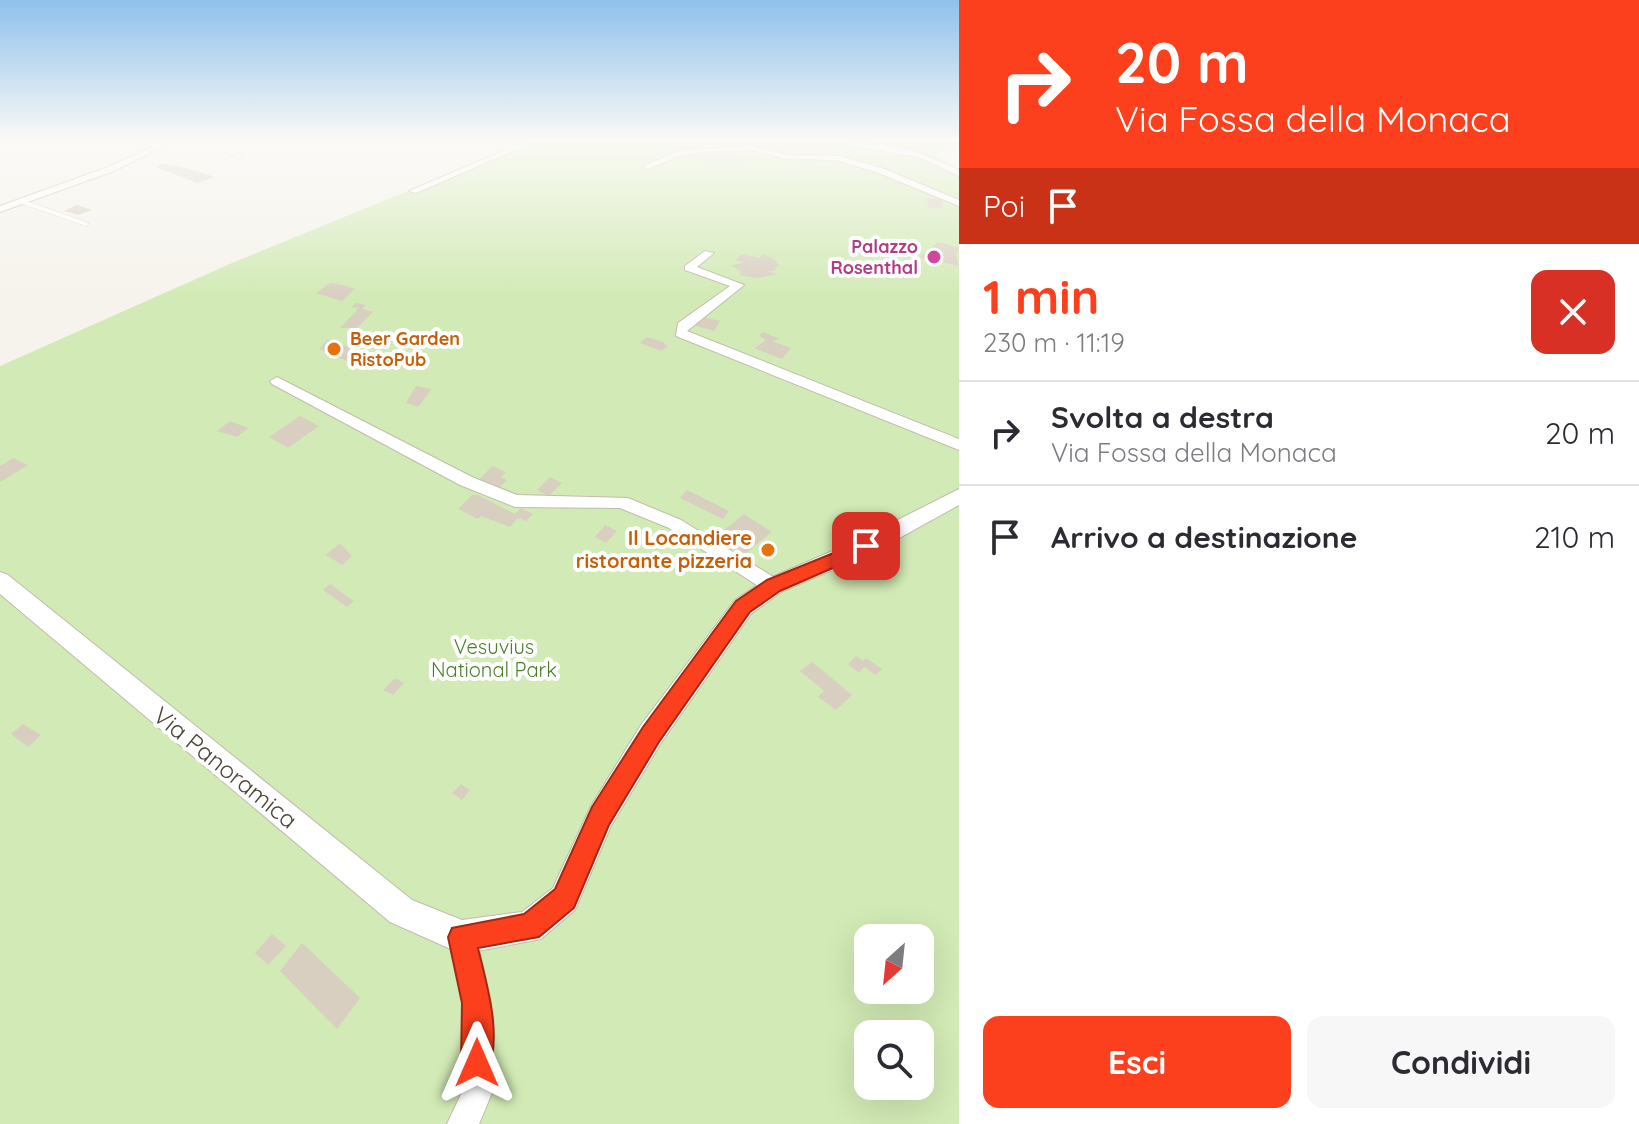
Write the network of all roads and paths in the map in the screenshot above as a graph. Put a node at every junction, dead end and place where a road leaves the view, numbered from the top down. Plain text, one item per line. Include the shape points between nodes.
1 (39, 194) edge
2 (938, 194) edge
3 (20, 201) junction
4 (959, 203) edge
5 (0, 209) edge
6 (86, 224) dead end
7 (709, 253) dead end
8 (277, 381) dead end
9 (959, 445) edge
10 (959, 496) edge
11 (0, 581) edge
12 (773, 586) junction
13 (462, 937) junction
14 (463, 1124) edge

1 - 3 street
2 - 4 street
3 - 5 street
3 - 6 lane
7 - 9 street via 689,268 738,285 682,326 680,333
8 - 12 street via 466,481 515,501 622,502 675,524
10 - 12 street via 866,546
11 - 13 street, Via Panoramica via 401,911
12 - 13 street via 743,607 651,734 601,816 564,899 529,927
13 - 14 street via 477,1003 477,1093

